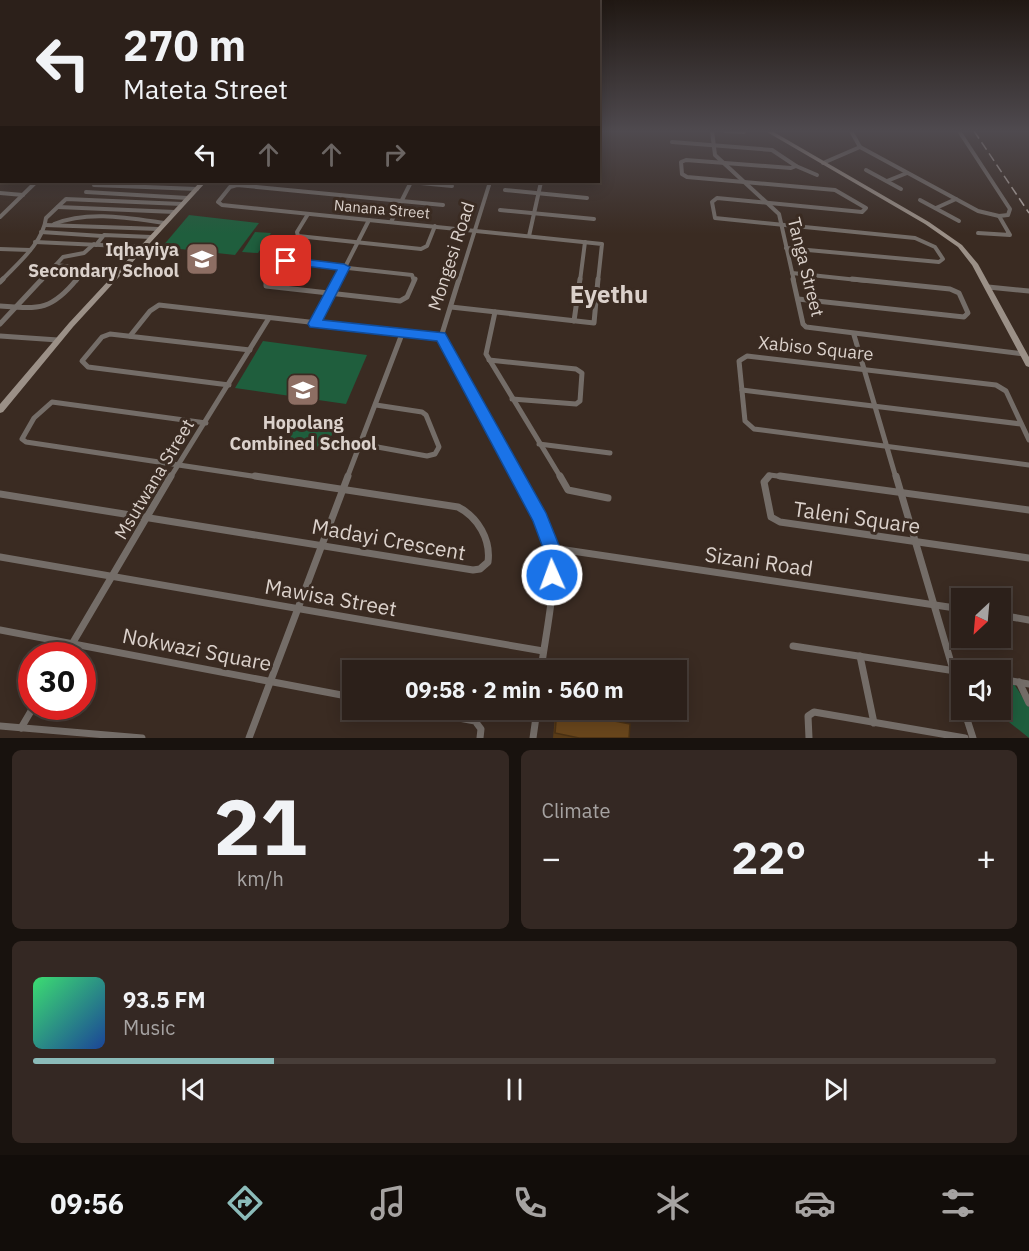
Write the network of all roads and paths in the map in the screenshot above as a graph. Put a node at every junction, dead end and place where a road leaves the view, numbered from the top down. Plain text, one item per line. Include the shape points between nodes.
1 (681, 165) edge
2 (726, 165) edge
3 (756, 165) edge
4 (827, 165) edge
5 (893, 165) edge
6 (982, 165) edge
7 (796, 166) joint
8 (866, 170) dead end
9 (907, 173) junction
10 (818, 175) dead end
11 (887, 181) junction
12 (743, 182) junction
13 (35, 183) edge
14 (410, 183) edge
15 (420, 183) edge
16 (490, 183) edge
17 (541, 183) edge
18 (142, 184) edge
19 (94, 185) dead end
20 (195, 185) edge
21 (452, 186) dead end
22 (901, 189) dead end
23 (505, 190) dead end
24 (86, 192) dead end
25 (0, 193) edge
26 (538, 193) junction
27 (132, 194) junction
28 (22, 195) junction
29 (188, 198) junction
30 (587, 198) dead end
31 (956, 199) junction
32 (920, 200) dead end
33 (127, 201) junction
34 (401, 201) junction
35 (766, 203) junction
36 (182, 204) junction
37 (443, 205) dead end
38 (58, 207) junction
39 (936, 208) junction
40 (122, 210) junction
41 (500, 210) dead end
42 (175, 212) junction
43 (534, 213) junction
44 (308, 214) junction
45 (999, 216) junction
46 (0, 217) edge
47 (115, 219) junction
48 (594, 219) dead end
49 (369, 220) junction
50 (959, 221) dead end
51 (391, 222) junction
52 (45, 225) junction
53 (52, 225) junction
54 (782, 225) junction
55 (162, 226) junction
56 (435, 226) junction
57 (475, 230) junction
58 (41, 232) junction
59 (978, 234) dead end
60 (102, 236) junction
61 (529, 236) junction
62 (152, 237) junction
63 (35, 242) junction
64 (585, 242) junction
65 (357, 243) junction
66 (95, 244) junction
67 (143, 247) junction
68 (786, 248) junction
69 (0, 249) edge
70 (30, 250) junction
71 (56, 265) junction
72 (344, 267) junction
73 (792, 273) junction
74 (0, 282) edge
75 (988, 287) junction
76 (1029, 291) edge
77 (330, 294) junction
78 (798, 299) junction
79 (0, 306) edge
80 (16, 307) junction
81 (451, 307) junction
82 (495, 312) junction
83 (269, 318) junction
84 (574, 321) junction
85 (0, 324) edge
86 (315, 324) junction
87 (402, 334) junction
88 (854, 335) junction
89 (0, 336) edge
90 (130, 336) junction
91 (441, 337) junction
92 (58, 340) junction
93 (250, 350) junction
94 (1024, 354) junction
95 (489, 360) junction
96 (1029, 364) edge
97 (864, 368) junction
98 (229, 385) junction
99 (742, 390) junction
100 (512, 399) junction
101 (375, 405) junction
102 (875, 407) junction
103 (0, 410) edge
104 (206, 423) junction
105 (1021, 424) junction
106 (1029, 440) edge
107 (361, 444) junction
108 (539, 444) junction
109 (887, 447) junction
110 (610, 453) dead end
111 (178, 465) junction
112 (1029, 465) edge
113 (343, 490) junction
114 (900, 491) junction
115 (0, 494) edge
116 (608, 498) dead end
117 (1029, 510) edge
118 (147, 517) junction
119 (915, 542) junction
120 (322, 544) junction
121 (552, 548) junction
122 (0, 557) edge
123 (1029, 558) edge
124 (113, 576) junction
125 (933, 604) junction
126 (951, 607) edge
127 (298, 608) junction
128 (1011, 617) edge
129 (1029, 620) edge
130 (0, 630) edge
131 (62, 642) edge
132 (73, 642) edge
133 (793, 646) dead end
134 (96, 649) edge
135 (543, 651) junction
136 (860, 656) junction
137 (542, 660) edge
138 (953, 660) edge
139 (951, 670) edge
140 (1011, 681) edge
141 (270, 682) junction
142 (1019, 682) junction
143 (1029, 684) edge
144 (342, 695) edge
145 (1029, 703) edge
146 (26, 720) edge
147 (470, 720) edge
148 (536, 720) edge
149 (967, 720) edge
150 (874, 723) junction
151 (0, 726) edge
152 (21, 728) junction
153 (142, 738) edge
154 (249, 738) edge
155 (480, 738) edge
156 (533, 738) edge
157 (809, 738) edge
158 (964, 738) edge
159 (973, 738) edge

1 - 12 street via 682,174 689,177
2 - 12 street, Tanga Street
3 - 7 street
4 - 75 street via 943,233 970,257
5 - 9 street
6 - 45 street via 1010,209 1008,215
7 - 10 street
8 - 11 street
9 - 11 street
9 - 31 street
11 - 22 street
12 - 35 street, Tanga Street
12 - 35 street via 839,191 867,210
13 - 28 street
14 - 34 street
15 - 21 street
16 - 57 street, Mongesi Road
17 - 26 street
18 - 19 street
18 - 20 street
18 - 27 street
20 - 29 street
23 - 26 street
24 - 27 street
25 - 28 street
26 - 30 street
26 - 43 street
27 - 29 street
27 - 33 street
28 - 46 street
29 - 36 street
31 - 39 street
31 - 45 street
32 - 39 street
33 - 36 street
33 - 38 street via 66,199
33 - 40 street
34 - 37 street
34 - 44 street, Nanana Street via 232,186 219,200 219,204
34 - 51 street
35 - 54 street, Tanga Street via 779,214
35 - 54 street via 717,198 712,202 713,215 718,219
36 - 42 street
38 - 40 street
38 - 52 street via 46,218
39 - 50 street
40 - 42 street
40 - 47 street
41 - 43 street
42 - 55 street
43 - 48 street
43 - 61 street
44 - 49 street, Nanana Street
44 - 65 street via 298,236
45 - 59 street via 1010,235
47 - 53 street via 67,219
47 - 55 street
49 - 51 street, Nanana Street
49 - 65 street
51 - 56 street, Nanana Street
52 - 53 street
52 - 58 street
53 - 55 street
54 - 68 street, Tanga Street
54 - 68 street via 915,238 938,249 943,259 939,262
55 - 62 street
56 - 57 street, Nanana Street
56 - 65 street via 422,249
57 - 61 street, Nanana Street
57 - 81 street, Mongesi Road
58 - 60 street
58 - 63 street
60 - 62 street
60 - 66 street
61 - 64 street, Nanana Street
62 - 67 street
63 - 66 street
63 - 70 street
64 - 84 street
64 - 84 street, Nanana Street via 602,244 594,323
65 - 72 street
66 - 67 street
66 - 71 street via 84,253 69,254
67 - 92 street
68 - 73 street, Tanga Street
69 - 70 street
70 - 74 street
71 - 80 street
71 - 80 street via 81,268 83,272 50,308
72 - 77 street
72 - 77 street via 282,261 265,283
72 - 77 street via 415,278 407,297 400,301
73 - 78 street, Tanga Street
73 - 78 street via 950,289 959,293 968,313 964,317
75 - 76 street
75 - 94 street
77 - 86 street
78 - 88 street, Tanga Street via 806,327
79 - 80 street
80 - 85 street
81 - 82 street
81 - 91 street, Mongesi Road
82 - 84 street
82 - 95 street via 486,351
83 - 86 street
83 - 90 street via 159,305
83 - 93 street, Msutwana Street
86 - 87 street
87 - 91 street
87 - 101 street
88 - 94 street, Tanga Street
88 - 97 street
89 - 92 street
90 - 93 street
90 - 98 street via 102,337 82,364
91 - 121 street, Mongesi Road via 540,518
92 - 103 street
93 - 98 street, Msutwana Street
94 - 96 street
95 - 100 street
95 - 100 street via 576,369 582,373 580,400 576,404
97 - 99 street, Xabiso Square via 747,356 739,361
97 - 102 street
97 - 105 street, Xabiso Square via 997,385 1006,391
98 - 104 street, Msutwana Street
99 - 102 street
99 - 109 street, Xabiso Square via 745,421 754,429
100 - 108 street
101 - 107 street
101 - 107 street via 422,412 440,447 427,456
102 - 105 street
102 - 109 street
104 - 111 street, Msutwana Street
104 - 111 street, Madayi Crescent via 52,402 22,437 26,442
105 - 106 street, Xabiso Square
107 - 113 street
108 - 110 street
108 - 116 street via 568,490
109 - 112 street, Xabiso Square
109 - 114 street
111 - 113 street, Madayi Crescent
111 - 118 street, Msutwana Street
113 - 120 street
113 - 120 street, Madayi Crescent via 466,510 488,549 489,562 473,570
114 - 117 street, Taleni Square
114 - 119 street
114 - 119 street, Taleni Square via 770,475 764,482 768,509 776,521
115 - 118 street
118 - 120 street, Madayi Crescent
118 - 124 street, Msutwana Street
119 - 123 street, Taleni Square
119 - 125 street
120 - 127 street
121 - 125 street, Sizani Road
121 - 135 street, Mongesi Road
122 - 124 street, Mawisa Street
124 - 127 street, Mawisa Street
124 - 132 street, Msutwana Street
125 - 126 street, Sizani Road
125 - 138 street
127 - 135 street, Mawisa Street
127 - 141 street
128 - 129 street
130 - 131 street, Nokwazi Square
133 - 136 street
134 - 141 street, Nokwazi Square
135 - 137 street, Mongesi Road
136 - 139 street
136 - 150 street
140 - 142 street
141 - 144 street, Nokwazi Square
141 - 154 street
142 - 143 street
142 - 145 street
146 - 152 street
147 - 155 street via 481,729
148 - 156 street
149 - 159 street
150 - 157 street via 814,712 808,716
150 - 158 street
151 - 152 street
152 - 153 street

